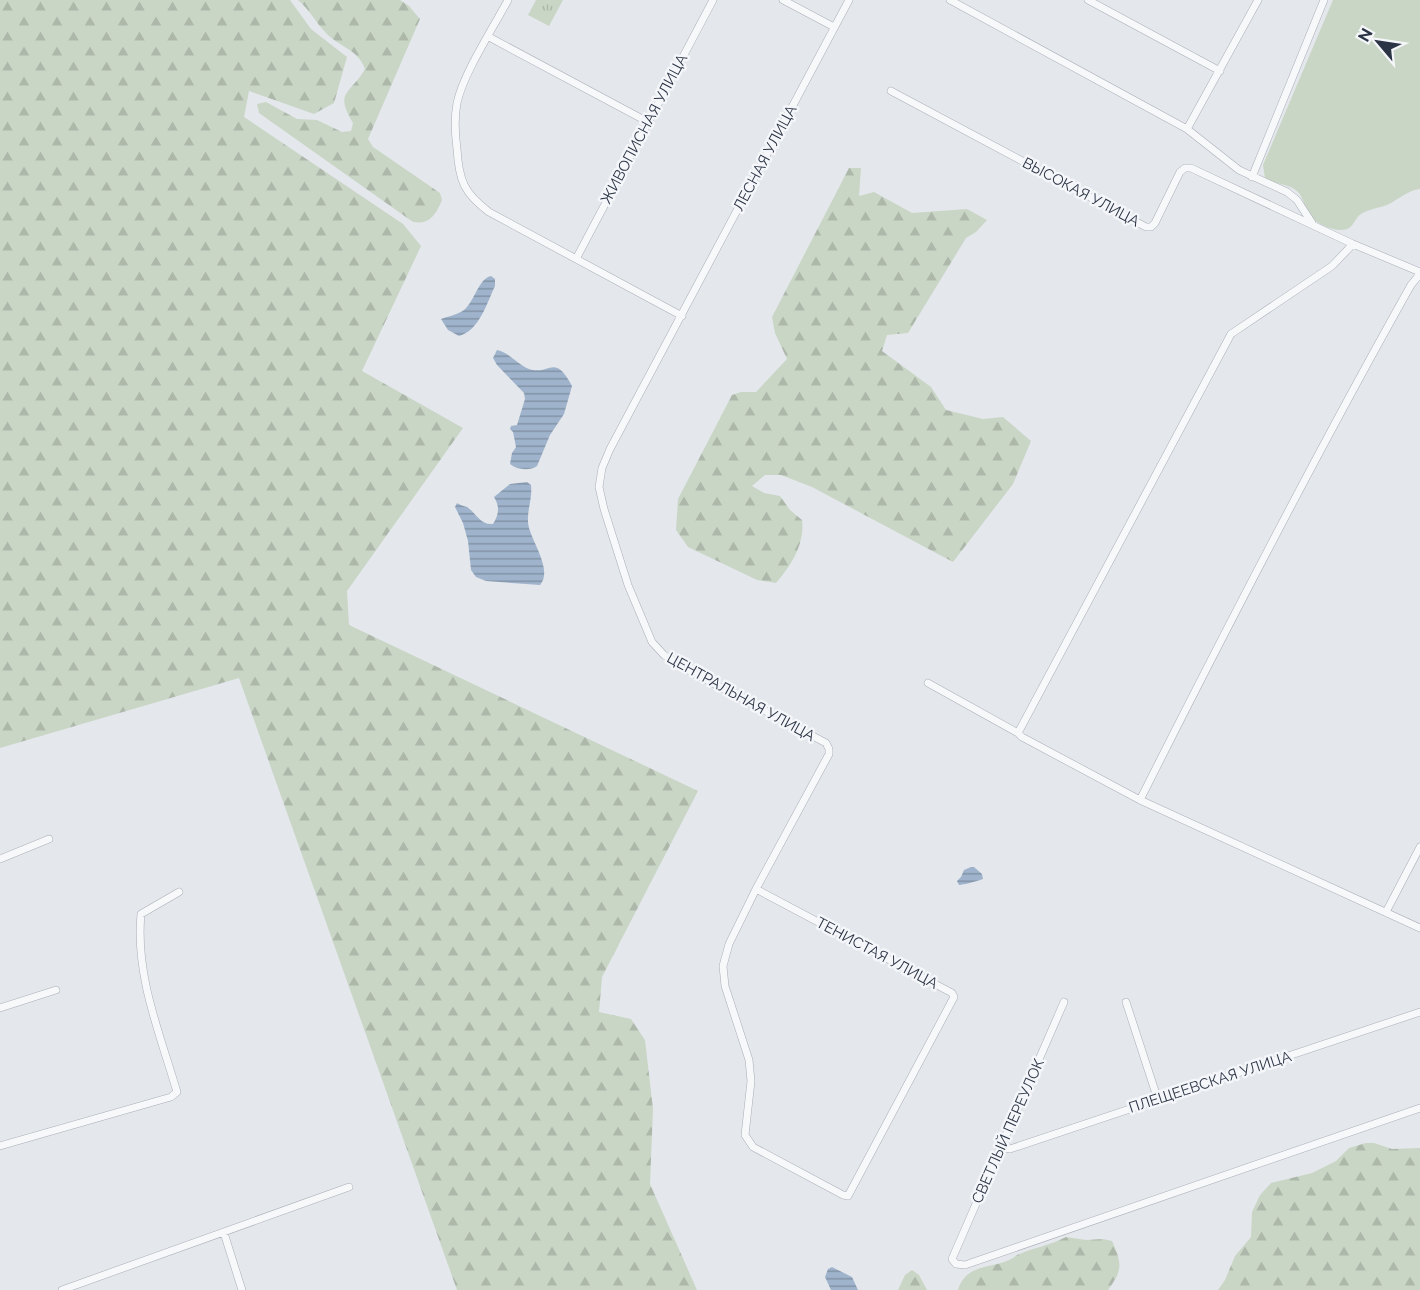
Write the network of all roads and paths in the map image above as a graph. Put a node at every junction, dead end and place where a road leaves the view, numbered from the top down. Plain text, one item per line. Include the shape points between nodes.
1 (508, 0) edge
2 (713, 0) edge
3 (783, 0) edge
4 (849, 0) edge
5 (950, 0) edge
6 (1088, 0) edge
7 (1258, 0) edge
8 (1324, 0) edge
9 (834, 27) junction
10 (489, 37) junction
11 (1220, 71) junction
12 (891, 91) dead end
13 (648, 122) junction
14 (1187, 129) junction
15 (1252, 177) junction
16 (1313, 225) junction
17 (1353, 244) junction
18 (576, 259) junction
19 (1420, 273) edge
20 (682, 316) junction
21 (928, 683) dead end
22 (1018, 733) junction
23 (1140, 800) junction
24 (49, 839) dead end
25 (1420, 847) edge
26 (0, 859) edge
27 (756, 889) junction
28 (179, 892) dead end
29 (1386, 912) junction
30 (1420, 928) edge
31 (56, 990) dead end
32 (1064, 1002) dead end
33 (1126, 1002) dead end
34 (0, 1008) edge
35 (1420, 1012) edge
36 (1158, 1100) junction
37 (1420, 1108) edge
38 (0, 1146) edge
39 (1000, 1147) junction
40 (349, 1187) dead end
41 (848, 1196) joint
42 (224, 1233) junction
43 (62, 1290) edge
44 (242, 1290) edge

1 - 10 street
2 - 13 street, ЖИВОПИСНАЯ УЛИЦА
3 - 9 street
4 - 9 street, ЛЕСНАЯ УЛИЦА
5 - 14 street
6 - 11 street
7 - 11 street
8 - 15 street
9 - 20 street, ЛЕСНАЯ УЛИЦА
10 - 13 street
10 - 18 street via 457,102 455,124 462,182 471,199 489,212
11 - 14 street
12 - 16 street, ВЫСОКАЯ УЛИЦА via 1146,226 1155,223 1185,168
13 - 18 street, ЖИВОПИСНАЯ УЛИЦА
14 - 15 street
15 - 16 street via 1287,192
16 - 17 street
17 - 19 street
17 - 22 street via 1332,266 1231,334
18 - 20 street
19 - 23 street via 1360,376
20 - 27 street, ЦЕНТРАЛЬНАЯ УЛИЦА via 610,449 599,487 628,585 652,642 684,668 826,743 829,749
21 - 22 street
22 - 23 street
23 - 29 street
24 - 26 street
25 - 29 street
27 - 41 street, ЦЕНТРАЛЬНАЯ УЛИЦА via 729,944 723,966 725,986 749,1060 751,1081 745,1135 753,1147
27 - 41 street, ТЕНИСТАЯ УЛИЦА via 954,997
28 - 38 street via 141,914 139,940 146,988 177,1092 171,1097
29 - 30 street
31 - 34 street
32 - 39 street, СВЕТЛЫЙ ПЕРЕУЛОК
33 - 36 street
35 - 36 street, ПЛЕЩЕЕВСКАЯ УЛИЦА
36 - 39 street, ПЛЕЩЕЕВСКАЯ УЛИЦА via 1010,1149
37 - 39 street, СВЕТЛЫЙ ПЕРЕУЛОК via 965,1265 956,1264 952,1259
40 - 42 street
42 - 43 street
42 - 44 street

